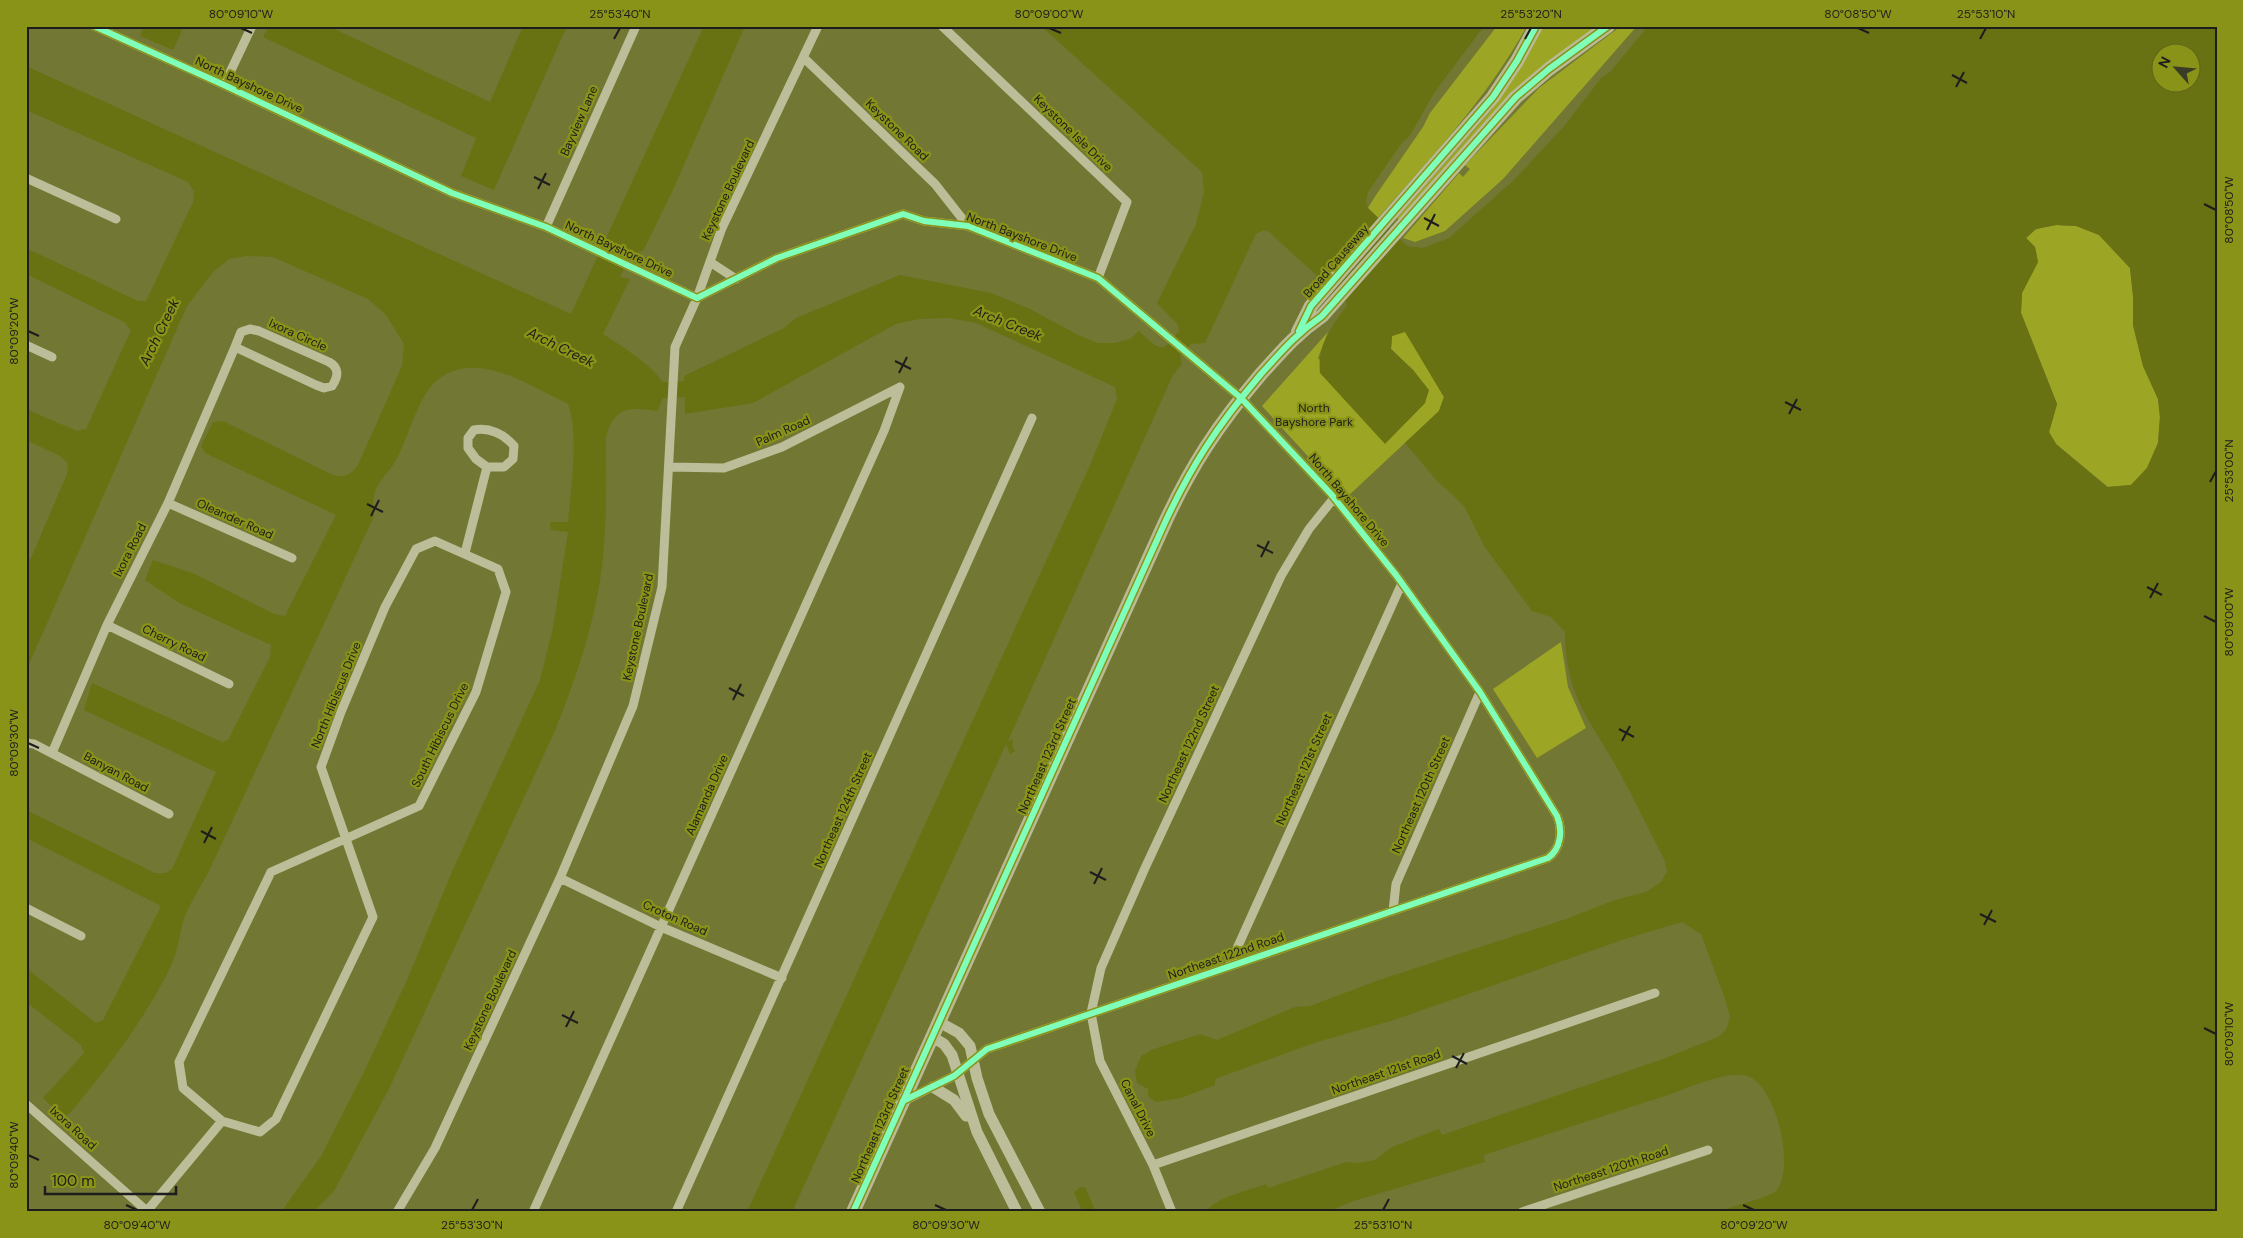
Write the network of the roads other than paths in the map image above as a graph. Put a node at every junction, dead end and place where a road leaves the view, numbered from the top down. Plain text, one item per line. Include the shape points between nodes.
1 (94, 26) edge
2 (252, 26) edge
3 (636, 26) edge
4 (818, 26) edge
5 (942, 26) edge
6 (1536, 26) edge
7 (1608, 26) edge
8 (804, 58) junction
9 (224, 85) junction
10 (26, 178) edge
11 (116, 219) dead end
12 (968, 226) junction
13 (546, 227) junction
14 (710, 262) junction
15 (1098, 278) junction
16 (736, 279) junction
17 (697, 298) junction
18 (241, 332) joint
19 (1298, 333) junction
20 (26, 345) edge
21 (235, 347) junction
22 (52, 357) dead end
23 (900, 387) joint
24 (1241, 398) junction
25 (1032, 418) dead end
26 (487, 467) junction
27 (669, 467) junction
28 (1334, 498) junction
29 (168, 503) junction
30 (466, 553) junction
31 (292, 558) dead end
32 (1402, 583) junction
33 (107, 624) junction
34 (229, 684) dead end
35 (1480, 692) junction
36 (26, 743) edge
37 (52, 753) junction
38 (169, 814) dead end
39 (346, 837) junction
40 (1559, 842) joint
41 (560, 878) junction
42 (26, 908) edge
43 (1393, 911) junction
44 (661, 926) junction
45 (80, 936) dead end
46 (1229, 966) junction
47 (782, 978) junction
48 (1655, 993) dead end
49 (1091, 1014) junction
50 (940, 1022) junction
51 (932, 1037) junction
52 (974, 1060) junction
53 (958, 1073) junction
54 (933, 1087) junction
55 (903, 1101) junction
56 (26, 1104) edge
57 (222, 1121) junction
58 (977, 1132) junction
59 (1708, 1150) dead end
60 (1153, 1165) junction
61 (147, 1211) edge
62 (397, 1212) edge
63 (533, 1212) edge
64 (676, 1212) edge
65 (853, 1212) edge
66 (1017, 1212) edge
67 (1040, 1212) edge
68 (1172, 1212) edge
69 (1522, 1212) edge

1 - 9 street, North Bayshore Drive
2 - 9 street
3 - 13 street, Bayview Lane
4 - 8 street, Keystone Boulevard
5 - 15 street, Keystone Isle Drive via 1127,202
6 - 19 main road, Broad Causeway via 1493,97 1311,306
7 - 19 main road, Broad Causeway via 1516,97 1322,316
8 - 12 street, Keystone Road via 935,184
8 - 14 street, Keystone Boulevard via 722,228
9 - 13 street, North Bayshore Drive via 452,193
10 - 11 street
12 - 15 street, North Bayshore Drive
12 - 16 street, North Bayshore Drive via 924,221 903,214 777,258
13 - 17 street, North Bayshore Drive
14 - 16 street
14 - 17 street, Keystone Boulevard
15 - 24 street, North Bayshore Drive
16 - 17 street, North Bayshore Drive
17 - 27 street, Keystone Boulevard via 675,347
18 - 21 street, Ixora Road
18 - 21 street, Ixora Circle via 259,331 329,362 338,372 336,379 332,386 324,388
19 - 24 main road, Northeast 123rd Street
20 - 22 street
21 - 29 street, Ixora Road
23 - 27 street, Palm Road via 790,443 724,468
23 - 44 street, Alamanda Drive via 884,431
24 - 28 street, North Bayshore Drive
24 - 50 main road, Northeast 123rd Street via 1210,438 1182,486
25 - 47 street, Northeast 124th Street
26 - 26 street via 504,467 513,459 514,446 507,437 484,428 474,430 468,438 468,448
26 - 30 street
27 - 41 street, Keystone Boulevard via 662,588 633,706
28 - 32 street, North Bayshore Drive
28 - 49 street, Northeast 122nd Street via 1308,528 1277,585 1105,959
29 - 31 street, Oleander Road
29 - 33 street, Ixora Road
30 - 39 street, North Hibiscus Drive via 435,540 416,549 385,607 344,703 322,767
30 - 39 street, South Hibiscus Drive via 498,569 506,592 476,692 419,806
32 - 35 street, North Bayshore Drive
32 - 46 street, Northeast 121st Street
33 - 34 street, Cherry Road
33 - 37 street, Ixora Road
35 - 40 street, North Bayshore Drive via 1557,816 1561,830
35 - 43 street, Northeast 120th Street via 1396,884
36 - 37 street
37 - 38 street, Banyan Road
39 - 57 street via 373,917 276,1119 260,1132
39 - 57 street via 271,872 179,1062 183,1088
40 - 43 street, Northeast 122nd Road via 1548,858
41 - 44 street, Croton Road
41 - 62 street, Keystone Boulevard via 435,1148
42 - 45 street
43 - 46 street, Northeast 122nd Road
44 - 47 street, Croton Road
44 - 63 street, Alamanda Drive
46 - 49 street, Northeast 122nd Road
47 - 64 street, Northeast 124th Street
48 - 60 street, Northeast 121st Road
49 - 52 street, Northeast 122nd Road via 987,1049
49 - 60 street, Canal Drive via 1100,1061
50 - 51 main road, Northeast 123rd Street
50 - 52 street via 966,1039
51 - 53 street via 947,1047
51 - 55 main road, Northeast 123rd Street
52 - 53 street, Northeast 122nd Road
52 - 67 street via 989,1114
53 - 54 street, Northeast 122nd Road
53 - 58 street
54 - 55 street, Northeast 122nd Road
54 - 58 street via 954,1100
55 - 65 main road, Northeast 123rd Street
56 - 61 street, Ixora Road
57 - 61 street
58 - 66 street
59 - 69 street, Northeast 120th Road
60 - 68 street, Canal Drive

